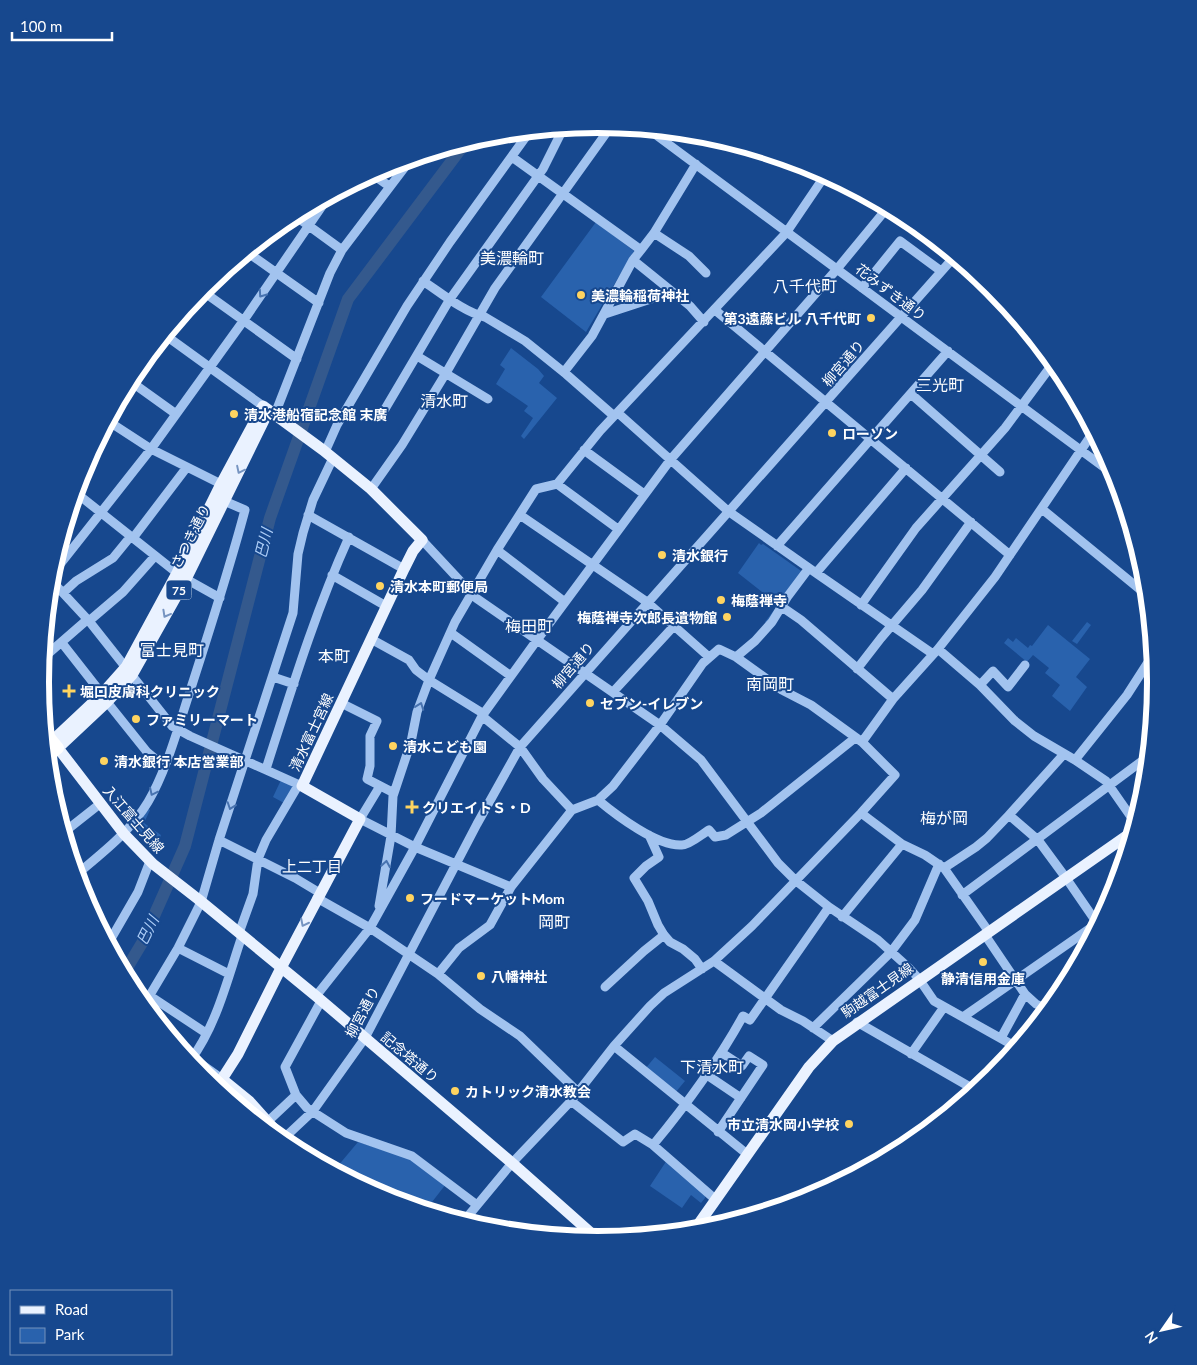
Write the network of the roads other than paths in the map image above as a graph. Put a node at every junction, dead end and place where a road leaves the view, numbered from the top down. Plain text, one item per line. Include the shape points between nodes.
1 (606, 133) edge
2 (560, 134) edge
3 (658, 136) edge
4 (526, 137) edge
5 (512, 157) junction
6 (696, 164) junction
7 (402, 169) edge
8 (538, 176) junction
9 (379, 179) edge
10 (822, 180) edge
11 (389, 186) junction
12 (564, 194) junction
13 (321, 208) edge
14 (884, 212) edge
15 (301, 220) edge
16 (309, 225) junction
17 (654, 232) junction
18 (786, 233) junction
19 (342, 250) junction
20 (641, 250) junction
21 (252, 256) edge
22 (633, 260) junction
23 (951, 261) edge
24 (837, 269) junction
25 (941, 271) junction
26 (276, 273) junction
27 (706, 273) dead end
28 (423, 281) junction
29 (862, 288) junction
30 (674, 294) junction
31 (209, 295) edge
32 (450, 299) junction
33 (319, 303) junction
34 (715, 310) junction
35 (605, 314) junction
36 (479, 316) junction
37 (902, 317) junction
38 (244, 320) junction
39 (704, 322) junction
40 (170, 338) edge
41 (948, 351) junction
42 (765, 352) junction
43 (417, 356) junction
44 (297, 359) junction
45 (209, 367) junction
46 (1049, 368) edge
47 (564, 372) junction
48 (446, 373) junction
49 (136, 385) edge
50 (911, 394) junction
51 (488, 398) dead end
52 (827, 402) junction
53 (1021, 406) junction
54 (385, 408) dead end
55 (271, 412) junction
56 (176, 414) junction
57 (616, 414) junction
58 (113, 424) edge
59 (1091, 436) edge
60 (871, 439) junction
61 (151, 448) junction
62 (584, 450) junction
63 (1081, 451) junction
64 (327, 453) junction
65 (981, 454) junction
66 (671, 459) junction
67 (187, 467) junction
68 (906, 468) junction
69 (1105, 469) edge
70 (1000, 472) dead end
71 (557, 484) junction
72 (371, 489) junction
73 (222, 493) junction
74 (644, 494) junction
75 (82, 497) edge
76 (942, 498) junction
77 (1042, 509) junction
78 (728, 511) junction
79 (101, 512) junction
80 (308, 515) junction
81 (520, 515) junction
82 (971, 522) junction
83 (618, 528) junction
84 (132, 537) junction
85 (349, 537) junction
86 (422, 540) junction
87 (777, 546) junction
88 (497, 550) junction
89 (1010, 555) junction
90 (155, 556) junction
91 (62, 563) edge
92 (592, 565) junction
93 (404, 568) junction
94 (812, 571) junction
95 (332, 575) junction
96 (181, 576) junction
97 (57, 586) edge
98 (1140, 589) edge
99 (63, 592) junction
100 (471, 593) junction
101 (220, 598) junction
102 (565, 602) junction
103 (647, 602) junction
104 (861, 605) junction
105 (386, 606) junction
106 (782, 607) junction
107 (88, 620) junction
108 (891, 625) junction
109 (674, 626) junction
110 (451, 634) junction
111 (371, 639) junction
112 (537, 640) junction
113 (62, 643) junction
114 (936, 651) junction
115 (50, 653) edge
116 (709, 657) junction
117 (736, 658) junction
118 (1147, 664) edge
119 (1025, 665) dead end
120 (857, 669) junction
121 (129, 671) junction
122 (585, 672) junction
123 (511, 676) junction
124 (273, 677) junction
125 (429, 680) junction
126 (294, 684) junction
127 (980, 685) junction
128 (613, 692) junction
129 (104, 698) junction
130 (893, 699) junction
131 (341, 703) junction
132 (483, 715) junction
133 (660, 725) junction
134 (177, 730) junction
135 (52, 740) edge
136 (858, 740) junction
137 (52, 745) edge
138 (520, 747) junction
139 (1064, 754) junction
140 (245, 760) junction
141 (1076, 760) junction
142 (1143, 760) edge
143 (164, 766) junction
144 (266, 768) junction
145 (300, 785) junction
146 (380, 786) junction
147 (1109, 786) junction
148 (394, 792) junction
149 (598, 800) junction
150 (101, 804) junction
151 (572, 810) junction
152 (861, 813) junction
153 (1009, 815) junction
154 (1132, 818) edge
155 (360, 819) junction
156 (748, 821) junction
157 (68, 830) edge
158 (124, 834) junction
159 (1127, 835) edge
160 (391, 836) junction
161 (649, 836) junction
162 (219, 840) junction
163 (1038, 840) junction
164 (902, 844) junction
165 (415, 847) junction
166 (258, 859) junction
167 (151, 862) junction
168 (456, 865) junction
169 (941, 866) junction
170 (82, 870) edge
171 (1066, 878) junction
172 (795, 880) junction
173 (511, 887) junction
174 (962, 895) junction
175 (318, 896) junction
176 (200, 900) junction
177 (829, 907) junction
178 (378, 912) junction
179 (842, 917) junction
180 (1095, 918) edge
181 (370, 928) junction
182 (1090, 929) edge
183 (240, 934) junction
184 (987, 934) junction
185 (664, 935) junction
186 (112, 938) edge
187 (178, 948) junction
188 (891, 952) junction
189 (408, 954) junction
190 (714, 961) junction
191 (281, 968) junction
192 (702, 969) junction
193 (229, 974) junction
194 (438, 974) junction
195 (920, 979) junction
196 (1016, 980) junction
197 (605, 987) dead end
198 (1025, 994) junction
199 (150, 996) joint
200 (765, 998) junction
201 (318, 999) junction
202 (944, 1007) junction
203 (1042, 1007) edge
204 (963, 1017) junction
205 (858, 1022) junction
206 (813, 1028) junction
207 (206, 1033) junction
208 (365, 1038) junction
209 (1001, 1038) junction
210 (833, 1041) junction
211 (1012, 1045) edge
212 (614, 1046) junction
213 (722, 1053) junction
214 (194, 1054) edge
215 (911, 1054) junction
216 (707, 1075) junction
217 (220, 1081) edge
218 (970, 1087) edge
219 (228, 1089) edge
220 (578, 1092) junction
221 (296, 1094) junction
222 (740, 1098) junction
223 (571, 1101) junction
224 (686, 1105) junction
225 (313, 1111) junction
226 (258, 1114) edge
227 (268, 1122) edge
228 (718, 1132) junction
229 (287, 1136) edge
230 (653, 1145) junction
231 (748, 1154) junction
232 (512, 1163) junction
233 (715, 1199) junction
234 (477, 1205) junction
235 (467, 1217) edge
236 (699, 1223) edge
237 (590, 1232) edge

1 - 12 street
2 - 8 street
3 - 6 street, 花みずき通り
4 - 5 street
5 - 8 street
5 - 28 street
6 - 17 street
6 - 18 street, 花みずき通り
7 - 11 street
8 - 12 street
8 - 32 street
9 - 11 street
10 - 18 street
11 - 19 street
12 - 20 street
12 - 36 street via 495,288
13 - 16 street
14 - 24 street
15 - 16 street
16 - 19 street
16 - 26 street
17 - 20 street
17 - 27 street
18 - 24 street, 花みずき通り
18 - 34 street
19 - 33 street
20 - 22 street
21 - 26 street
22 - 30 street
22 - 35 street
23 - 25 street, 柳宮通り
24 - 29 street, 花みずき通り
24 - 42 street
25 - 29 street via 900,241
25 - 37 street, 柳宮通り
26 - 33 street
26 -> 38 street
28 - 32 street
28 - 64 street via 337,425
29 - 37 street, 花みずき通り
30 - 35 street via 657,296
30 - 39 street
31 - 38 street
32 - 36 street
32 - 43 street
33 - 44 street
34 - 39 street
34 - 42 street
35 - 47 street
36 - 47 street via 525,341
36 - 48 street
37 - 41 street, 花みずき通り
37 - 52 street, 柳宮通り
38 - 44 street
38 - 45 street
39 - 57 street
40 - 45 street
41 - 50 street
41 - 53 street, 花みずき通り
42 - 52 street
42 - 66 street
43 - 48 street
43 - 54 street
44 - 55 street
45 - 55 street
45 - 56 street
46 - 53 street
47 - 57 street
48 - 51 street
48 - 72 street
49 - 56 street
50 - 60 street
50 - 65 street
52 - 60 street
52 - 78 street, 柳宮通り
53 - 63 street, 花みずき通り
53 - 65 street
55 - 64 main road
55 - 73 main road, さつき通り / 75
56 - 61 street
57 - 62 street
57 - 66 street
58 - 61 street
59 - 63 street
60 - 68 street
60 - 87 street
61 - 67 street
61 - 79 street
62 - 71 street
62 - 74 street
63 - 69 street, 花みずき通り
63 - 77 street
64 - 72 main road
64 - 80 street
65 - 70 street
65 - 76 street
66 - 74 street
66 - 78 street
67 - 73 street
67 - 84 street
68 - 76 street
68 - 94 street
71 - 81 street via 536,489
71 - 83 street
72 - 86 main road
73 - 96 main road, さつき通り / 75
73 - 101 street via 245,510
74 - 83 street
75 - 79 street
76 - 82 street
76 - 104 street via 916,528
77 - 89 street
77 - 98 street
78 - 87 street
78 - 103 street, 柳宮通り
79 - 84 street
79 - 91 street
80 - 85 street
80 - 124 street via 298,554 293,613
81 - 88 street
81 - 92 street
82 - 89 street
82 - 108 street via 922,590
83 - 92 street
84 - 90 street
84 - 99 street via 113,558
85 - 93 street
85 - 95 street
86 - 93 main road, 清水富士宮線
86 - 100 street
87 - 94 street
88 - 100 street
88 - 102 street
89 - 114 street
90 - 96 street
90 - 107 street via 123,592
92 - 102 street
92 - 103 street
93 - 105 main road, 清水富士宮線
94 - 104 street
94 - 106 street
95 - 105 street
95 - 126 street
96 - 101 street
96 - 121 main road, さつき通り / 75
97 - 99 street
99 - 107 street
100 - 110 street
100 - 112 street
101 - 134 street
102 - 112 street
103 - 109 street
103 - 122 street, 柳宮通り
104 - 108 street
105 - 111 main road, 清水富士宮線
106 - 117 street via 755,641
106 - 120 street
107 - 113 street
107 - 121 street
108 - 114 street
108 - 120 street
109 - 116 street
109 - 128 street
110 - 123 street
110 - 125 street
111 - 125 street via 409,660
111 - 131 main road, 清水富士宮線
112 - 122 street
112 - 123 street
113 - 115 street
113 - 129 street
114 - 127 street
114 - 130 street
116 - 117 street via 719,649
116 - 133 street
117 - 136 street via 771,683 811,705
118 - 141 street
119 - 127 street via 1008,687 993,672
120 - 130 street
121 - 129 main road, さつき通り / 75
121 - 134 street
122 - 128 street
122 - 138 street, 柳宮通り
123 - 132 street
124 - 126 street
124 - 140 street
125 - 132 street
148 -> 125 street
126 - 144 street
127 - 139 street via 1015,721
128 - 133 street
129 - 135 main road, さつき通り / 75
129 - 143 street via 147,752
130 - 136 street
131 - 145 main road, 清水富士宮線
131 - 146 street via 377,720 370,736 371,758 367,779
132 - 138 street
132 - 165 street
133 - 149 street via 613,786
133 - 156 street via 701,760
134 - 140 street
134 - 143 street
136 - 152 street via 895,775
136 - 156 street
137 - 150 main road, 入江富士見線
138 - 151 street via 543,780
138 - 168 street, 柳宮通り
139 - 141 street
139 - 153 street
140 - 144 street
140 -> 162 street
141 - 147 street
142 - 147 street
143 -> 158 street via 148,802
144 - 145 street
145 - 155 main road, 清水富士宮線
145 - 166 street via 271,829
146 - 148 street
146 - 155 street
147 - 154 street
147 - 163 street
148 - 160 street
149 - 151 street
149 - 161 street
150 - 157 street
150 - 158 main road, 入江富士見線
151 - 173 street
152 - 164 street
152 - 172 street
153 - 163 street
153 - 169 street via 976,847
155 - 160 street
155 - 175 main road
156 - 161 street via 726,835 715,837 709,830 684,845
156 - 172 street via 778,863
158 - 167 main road, 入江富士見線
158 - 170 street
159 - 171 main road, 駒越富士見線
160 - 165 street
178 -> 160 street
161 - 185 street via 659,858 634,878
162 - 166 street
162 - 176 street
163 - 171 street
163 - 174 street
164 - 169 street
164 - 179 street
165 - 168 street
165 - 178 street
166 - 175 street via 295,878
166 - 183 street via 253,894
167 - 176 main road, 入江富士見線
167 - 186 street
168 - 173 street
168 - 189 street, 柳宮通り
169 - 174 street
169 - 188 street via 915,920
171 - 180 street
171 - 184 main road, 駒越富士見線
172 - 177 street
172 - 190 street
173 - 194 street via 490,925 459,948
174 - 184 street
175 - 181 street
175 -> 191 main road
176 - 183 main road, 記念塔通り
176 - 187 street
177 - 179 street
177 - 200 street
178 - 181 street
179 - 188 street
181 - 189 street
181 - 201 street
182 - 196 street
183 - 191 main road, 記念塔通り
183 - 193 street
184 - 195 main road, 駒越富士見線
184 - 196 street
185 - 192 street via 695,959
185 - 197 street
187 - 193 street
187 - 199 street
188 - 195 street
188 - 206 street
189 - 194 street
189 - 208 street, 柳宮通り
190 - 192 street
190 - 200 street
191 - 201 main road, 記念塔通り
191 - 217 main road via 238,1054
192 - 212 street via 664,993
193 - 207 street
194 - 220 street via 480,1009 520,1036
195 - 202 street via 934,1001
195 - 205 main road, 駒越富士見線
196 - 198 street
196 - 204 street
198 - 203 street
198 - 209 street
199 - 207 street
200 - 206 street
200 - 213 street via 750,1020 743,1016
201 - 208 main road, 記念塔通り
201 - 221 street via 286,1067
202 - 204 street
202 - 215 street
204 - 209 street
205 - 210 main road, 駒越富士見線
205 - 215 street
206 - 210 street
207 - 214 street
208 - 225 street, 柳宮通り
208 - 232 main road, 記念塔通り
209 - 211 street
210 - 231 main road, 駒越富士見線 via 809,1067
212 - 220 street
212 - 224 street
213 - 216 street
213 - 222 street via 742,1066 749,1056 763,1065
215 - 218 street
216 - 222 street
216 - 224 street
219 - 226 main road via 249,1101
220 - 223 street
221 - 225 street
221 - 227 street
222 - 228 street
223 - 230 street via 624,1142 635,1134
223 - 232 street
224 - 228 street
224 - 230 street
225 - 229 street, 柳宮通り
225 - 234 street via 346,1133 412,1156
228 - 231 street
230 - 233 street
231 - 233 main road, 駒越富士見線
232 - 234 street
232 - 237 main road, 記念塔通り
233 - 236 main road, 駒越富士見線
234 - 235 street

